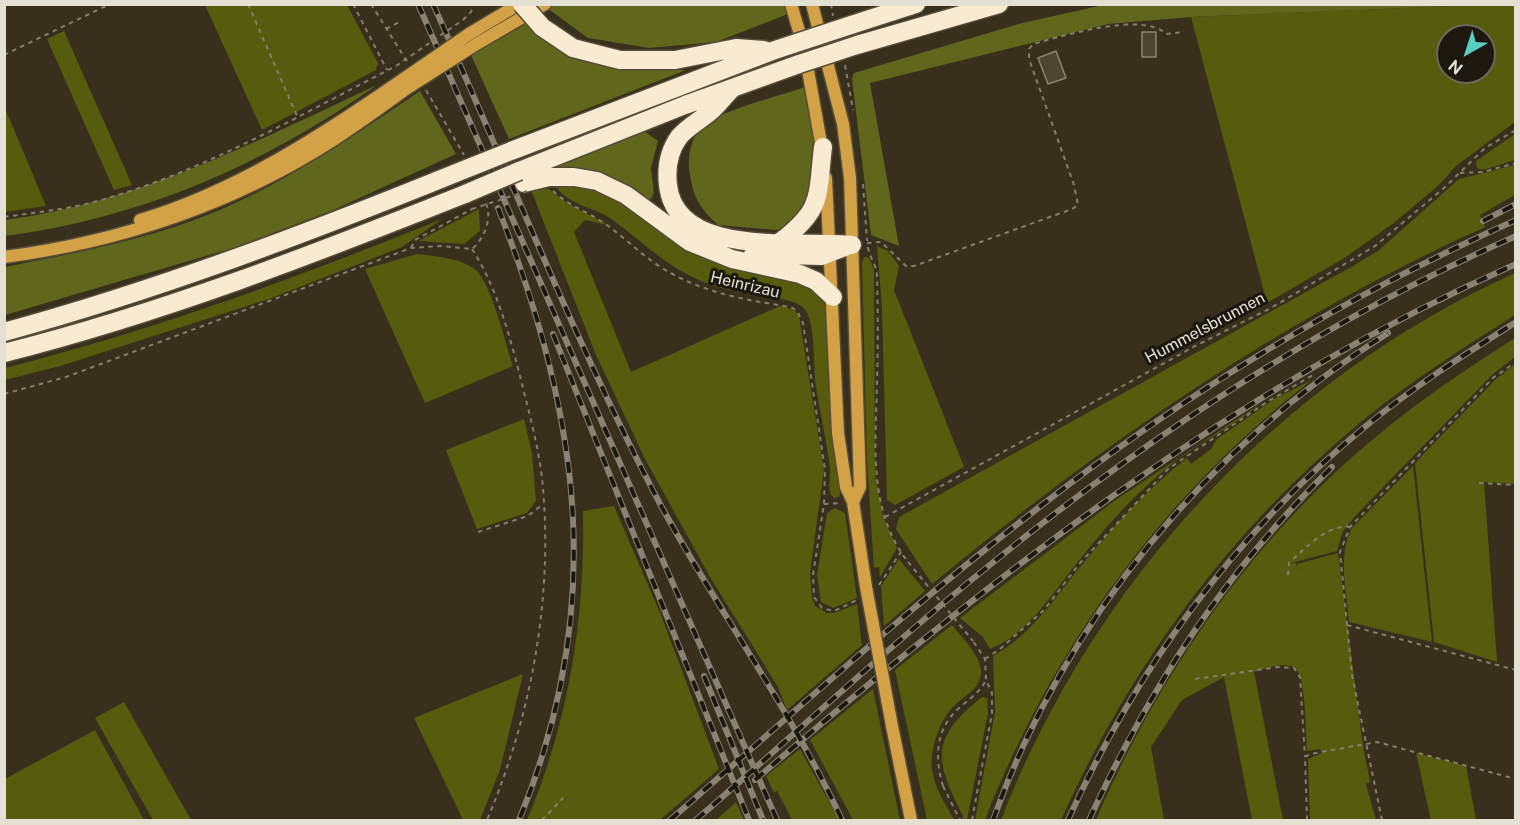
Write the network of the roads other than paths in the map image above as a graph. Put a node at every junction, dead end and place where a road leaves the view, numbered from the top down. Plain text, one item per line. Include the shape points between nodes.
1 (521, 4) edge
2 (545, 4) edge
3 (791, 4) edge
4 (812, 4) edge
5 (916, 4) edge
6 (999, 4) edge
7 (472, 39) junction
8 (772, 51) junction
9 (404, 85) junction
10 (733, 88) junction
11 (823, 147) junction
12 (527, 184) junction
13 (780, 242) junction
14 (860, 244) junction
15 (831, 247) junction
16 (4, 249) edge
17 (710, 250) junction
18 (4, 257) edge
19 (833, 297) junction
20 (4, 332) edge
21 (4, 353) edge
22 (853, 502) junction
23 (911, 820) edge

1 - 7 main road
1 - 8 highway, bridge via 542,27 573,48 595,56 675,60 736,48
2 - 7 main road
3 - 11 main road via 804,48
4 - 14 main road via 843,124
5 - 8 highway, bridge
6 - 10 highway, bridge via 856,45
7 - 9 main road, bridge
8 - 20 highway, bridge via 321,227 183,277
9 - 16 main road via 283,157 208,194 105,230
9 - 18 main road via 334,140 219,200 95,241
10 - 12 highway
10 - 13 highway via 680,137 668,162 669,189 682,214 707,233 741,241
11 - 13 highway via 813,209 802,225
11 - 15 main road
12 - 17 highway via 549,177 597,181 626,195 690,242
12 - 21 highway, bridge via 475,197 190,298
13 - 15 highway
14 - 15 highway
14 - 22 main road via 860,487
15 - 17 highway via 801,256
15 - 19 main road
17 - 19 highway via 816,280
19 - 22 main road via 838,433 846,487
22 - 23 main road, bridge

